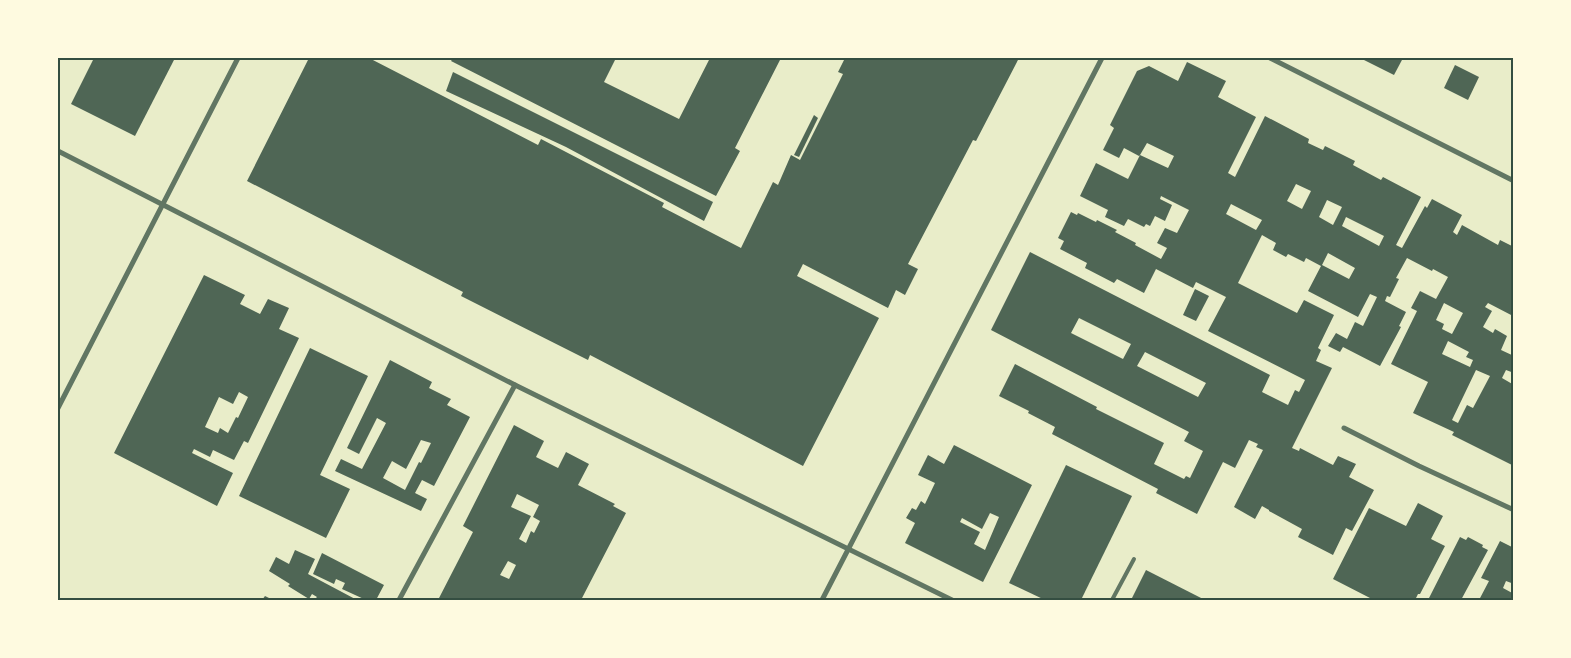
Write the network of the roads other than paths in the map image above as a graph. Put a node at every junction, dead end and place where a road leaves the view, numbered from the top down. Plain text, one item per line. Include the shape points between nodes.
1 (238, 58) edge
2 (1102, 58) edge
3 (1270, 58) edge
4 (58, 151) edge
5 (1514, 181) edge
6 (164, 205) junction
7 (515, 385) junction
8 (58, 408) edge
9 (1344, 428) dead end
10 (1514, 510) edge
11 (850, 549) junction
12 (1134, 559) dead end
13 (399, 600) edge
14 (822, 600) edge
15 (952, 600) edge
16 (1112, 600) edge

1 - 6 street
2 - 11 street
3 - 5 street
4 - 6 street
6 - 7 street
6 - 8 street
7 - 11 street
7 - 13 street
9 - 10 street
11 - 14 street
11 - 15 street
12 - 16 lane

